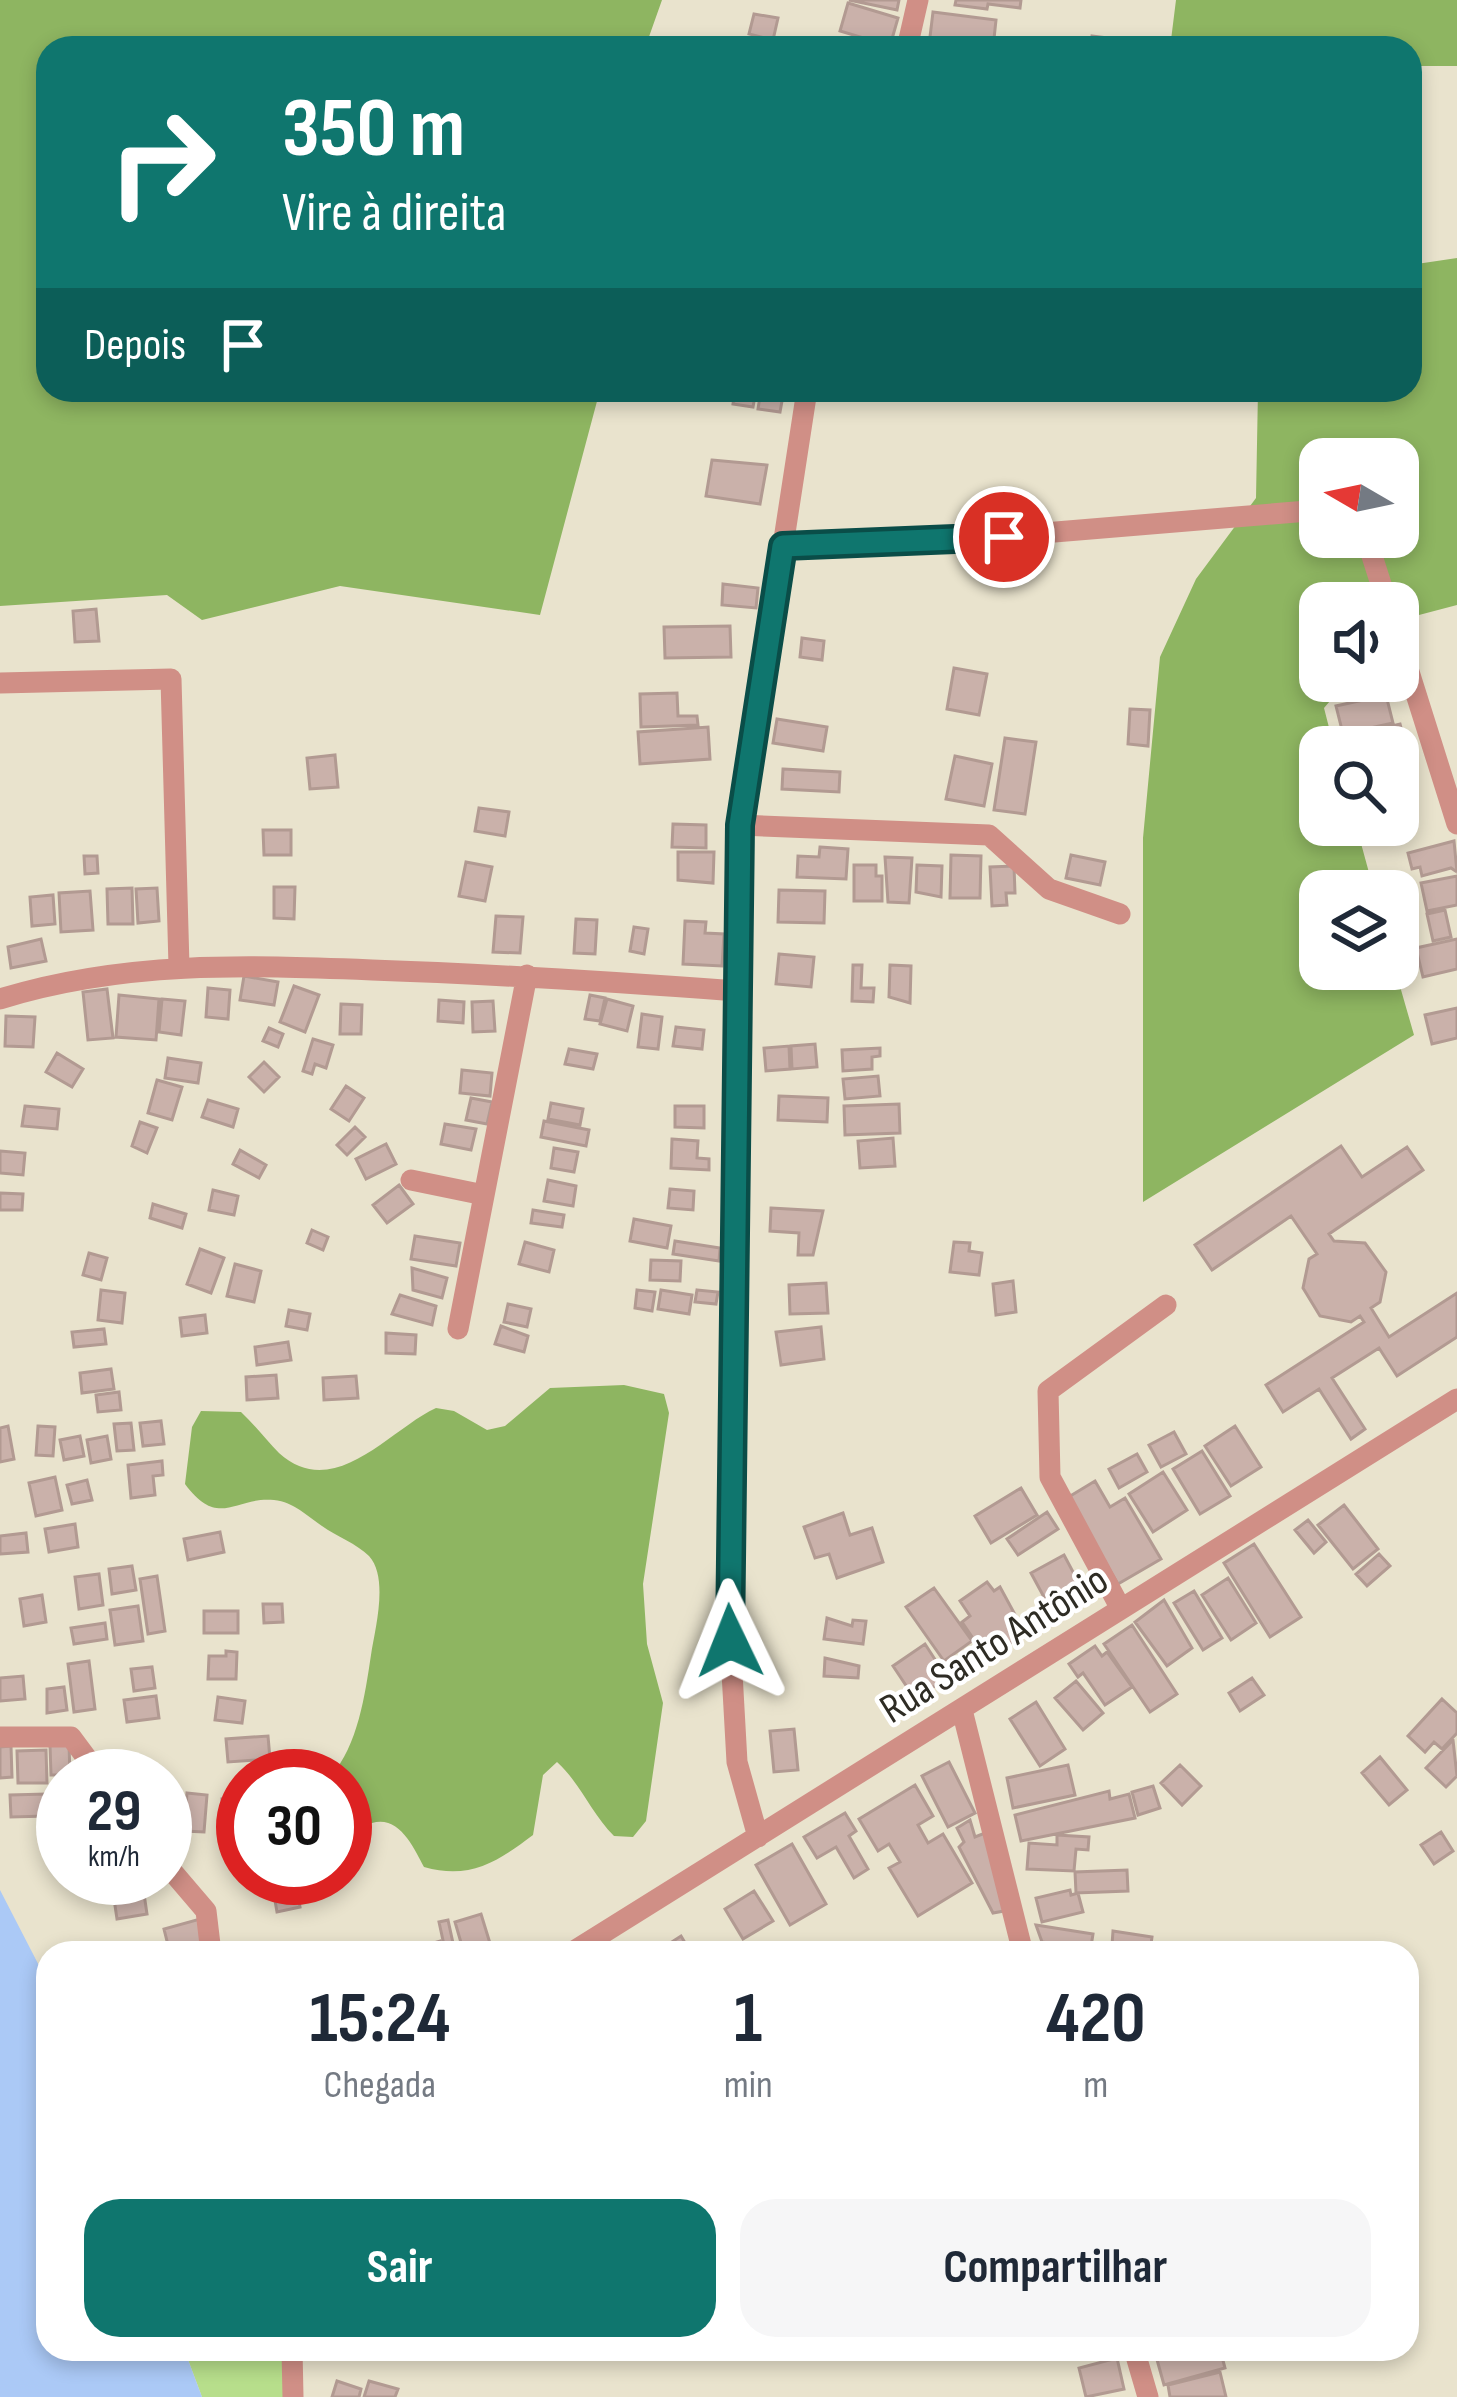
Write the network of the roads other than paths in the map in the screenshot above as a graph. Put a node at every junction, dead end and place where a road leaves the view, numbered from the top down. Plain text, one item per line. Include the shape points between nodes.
1 (918, 0) edge
2 (910, 36) edge
3 (805, 402) edge
4 (1299, 512) edge
5 (783, 546) junction
6 (0, 682) edge
7 (1419, 702) edge
8 (1457, 824) edge
9 (740, 825) junction
10 (1120, 914) dead end
11 (179, 966) junction
12 (527, 976) junction
13 (737, 991) junction
14 (0, 1000) edge
15 (411, 1180) dead end
16 (484, 1195) junction
17 (1166, 1304) dead end
18 (458, 1329) dead end
19 (1457, 1399) edge
20 (1121, 1609) junction
21 (962, 1710) junction
22 (0, 1737) edge
23 (80, 1749) edge
24 (758, 1837) junction
25 (192, 1895) edge
26 (231, 1910) dead end
27 (206, 1911) junction
28 (210, 1941) edge
29 (590, 1941) edge
30 (1020, 1941) edge
31 (292, 2361) edge
32 (1138, 2361) edge
33 (293, 2397) edge
34 (1148, 2397) edge

1 - 2 street
3 - 5 street
4 - 5 street
5 - 9 street
6 - 11 street via 171,679
7 - 8 street
9 - 10 street via 989,835 1049,889
9 - 13 street
11 - 12 street
11 - 14 street via 111,972
12 - 13 street
12 - 16 street
13 - 24 street via 728,1601 737,1762
15 - 16 street
16 - 18 street
17 - 20 street via 1048,1391 1050,1477
19 - 20 street, Rua Santo Antônio
20 - 21 street, Rua Santo Antônio
21 - 24 street, Rua Santo Antônio
21 - 30 street
22 - 23 street via 71,1737
24 - 29 street, Rua Santo Antônio
25 - 27 street
26 - 27 street
27 - 28 street
31 - 33 street
32 - 34 street

